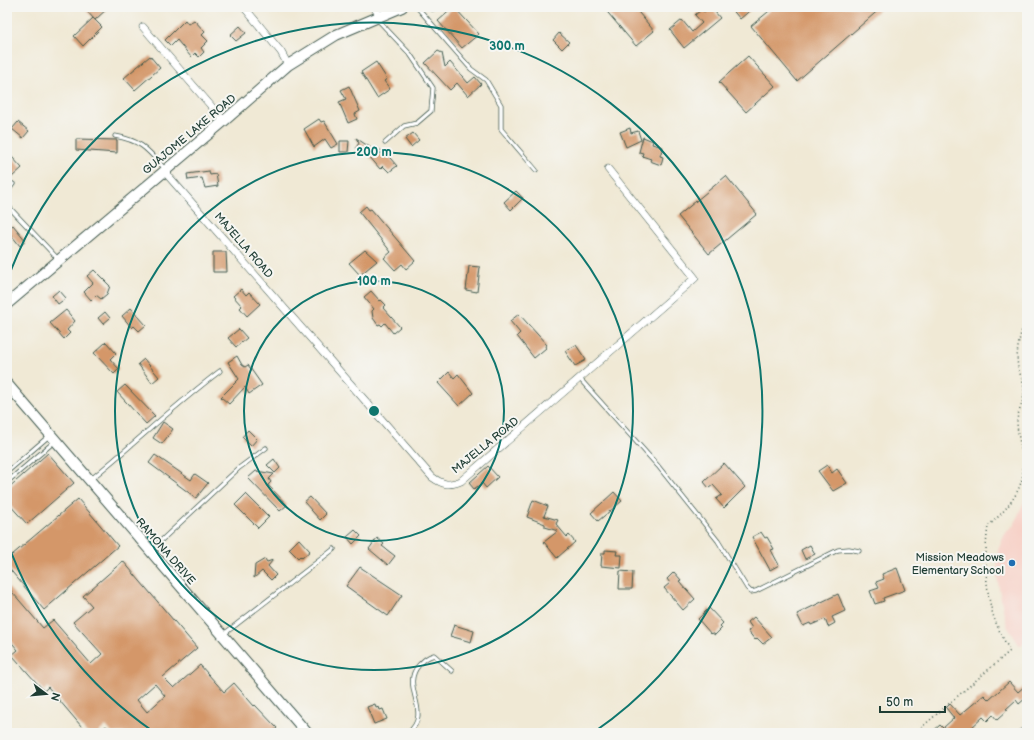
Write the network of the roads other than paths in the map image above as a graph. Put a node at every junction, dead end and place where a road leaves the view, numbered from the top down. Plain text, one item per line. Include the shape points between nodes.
1 (244, 7) edge
2 (374, 7) edge
3 (402, 7) edge
4 (417, 7) edge
5 (427, 7) edge
6 (443, 7) edge
7 (378, 17) junction
8 (143, 27) dead end
9 (288, 64) junction
10 (224, 121) junction
11 (115, 136) dead end
12 (385, 144) dead end
13 (608, 169) dead end
14 (165, 170) junction
15 (536, 170) dead end
16 (13, 184) dead end
17 (7, 192) edge
18 (7, 205) edge
19 (59, 260) junction
20 (7, 304) edge
21 (220, 371) dead end
22 (580, 379) junction
23 (7, 384) edge
24 (53, 438) junction
25 (266, 448) dead end
26 (7, 472) edge
27 (89, 480) junction
28 (7, 482) edge
29 (334, 549) dead end
30 (859, 550) dead end
31 (150, 551) junction
32 (223, 635) junction
33 (452, 671) dead end
34 (1027, 729) edge
35 (307, 733) edge
36 (408, 733) edge
37 (1021, 733) edge

1 - 9 street
2 - 7 street
3 - 7 street, GUAJOME LAKE ROAD
4 - 15 lane via 471,70 486,80 500,105 501,129
5 - 6 lane
7 - 9 street, GUAJOME LAKE ROAD via 336,34
7 - 12 lane via 410,54 433,88 431,111 417,123 404,126
8 - 10 street
9 - 10 street, GUAJOME LAKE ROAD
10 - 14 street, GUAJOME LAKE ROAD
11 - 14 lane via 131,139 146,148
13 - 22 street, MAJELLA ROAD via 696,278
14 - 19 street, GUAJOME LAKE ROAD
14 - 22 street, MAJELLA ROAD via 432,477 440,483 450,485 461,480
16 - 17 lane
18 - 19 lane
19 - 20 street, GUAJOME LAKE ROAD
21 - 27 lane via 190,393
22 - 30 lane via 658,466 718,541 746,588 752,592 838,550
23 - 24 street, RAMONA DRIVE
24 - 26 lane
24 - 27 street, RAMONA DRIVE
24 - 28 lane
25 - 31 lane via 239,468
27 - 31 street, RAMONA DRIVE
29 - 32 lane
31 - 32 street, RAMONA DRIVE
32 - 35 street, RAMONA DRIVE
33 - 36 lane via 434,655 427,657 414,671 411,679 419,716 414,728
34 - 37 street

